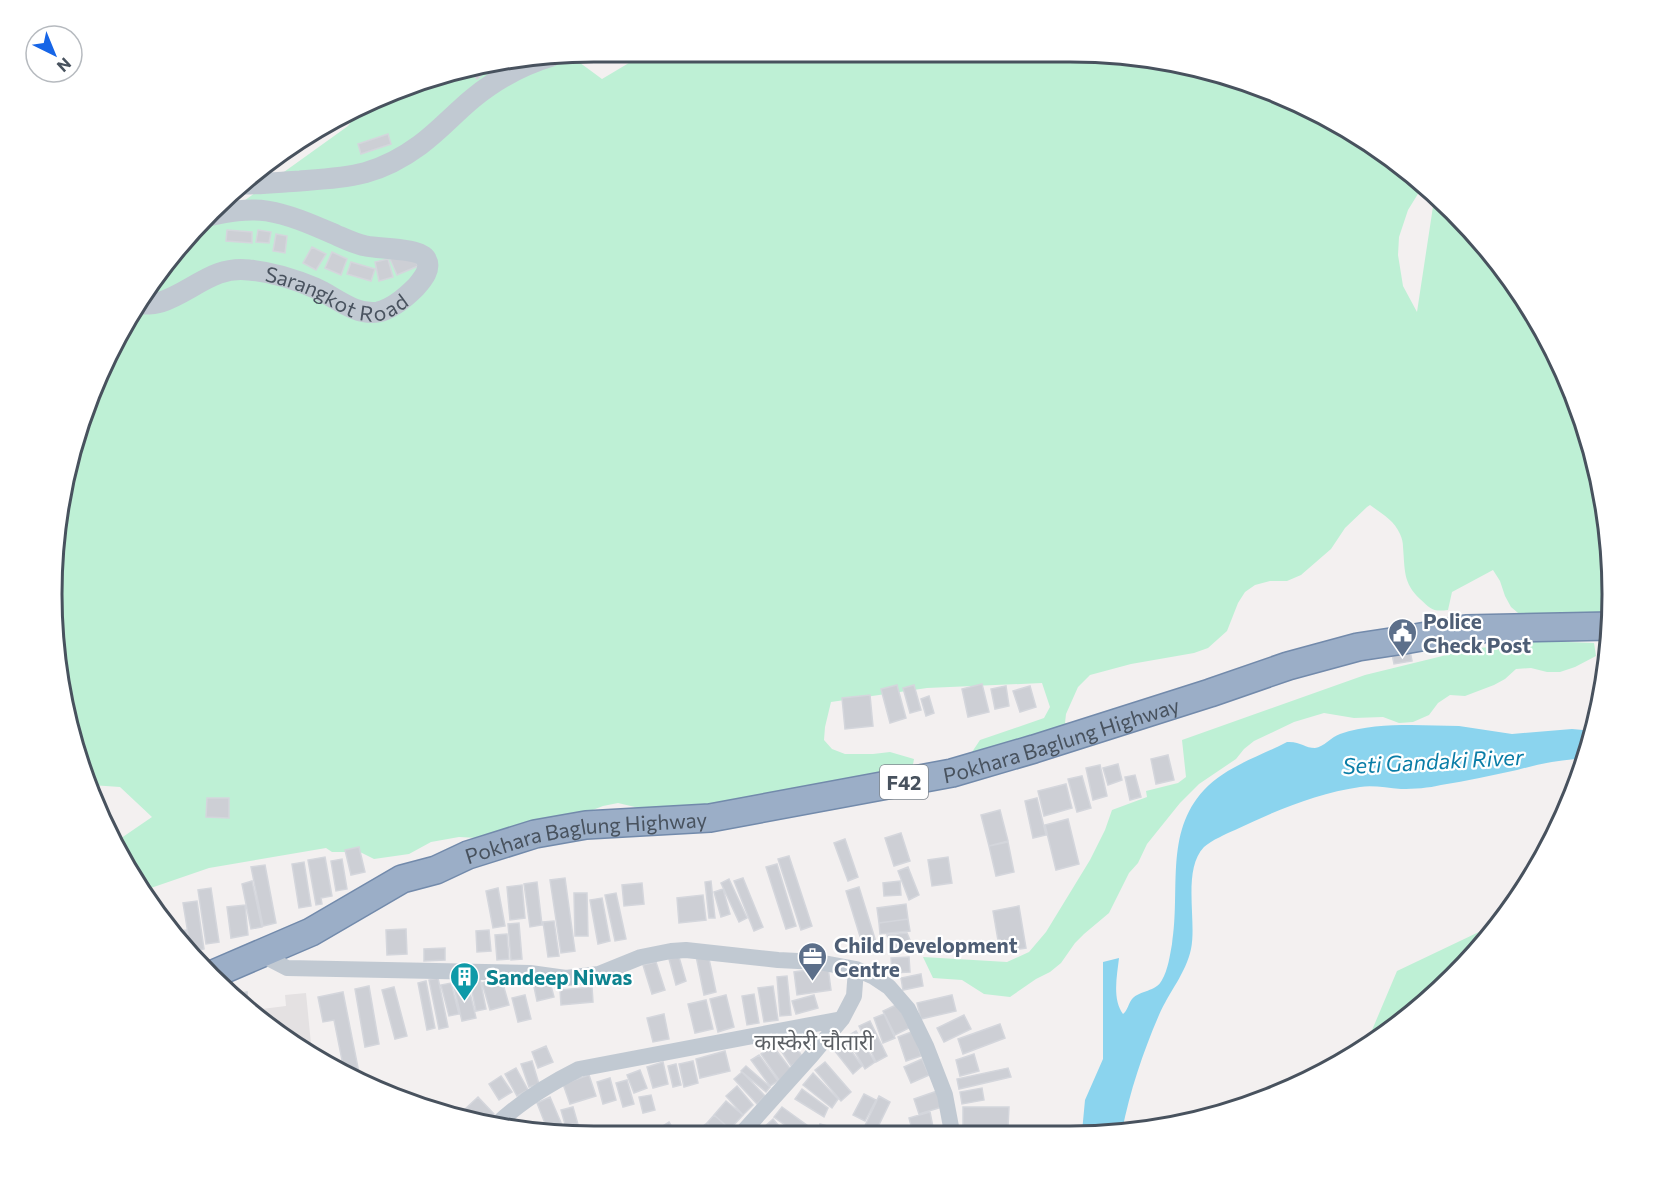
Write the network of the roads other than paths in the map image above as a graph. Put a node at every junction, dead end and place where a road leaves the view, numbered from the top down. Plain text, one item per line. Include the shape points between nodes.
1 (525, 66) edge
2 (256, 183) edge
3 (221, 214) edge
4 (148, 304) edge
5 (1600, 626) edge
6 (260, 954) junction
7 (856, 969) junction
8 (219, 972) edge
9 (842, 1019) junction
10 (504, 1117) edge
11 (753, 1126) edge
12 (951, 1126) edge

1 - 2 street via 490,84 420,145 382,168 337,178
3 - 4 street, Sarangkot Road via 240,210 274,213 362,245 412,251 426,259 426,274 398,302 378,312 357,310 318,289 248,269 220,272 159,303
5 - 6 highway, Pokhara Baglung Highway / F42 via 1466,629 1358,646 952,773 710,818 586,825 535,834 402,879 310,932
6 - 7 street via 287,968 530,973 566,978 599,974 641,957 686,950
6 - 8 highway, Pokhara Baglung Highway / F42
7 - 9 street via 854,996
7 - 12 street via 889,987 908,1009 945,1095
9 - 10 street via 579,1069
9 - 11 street

